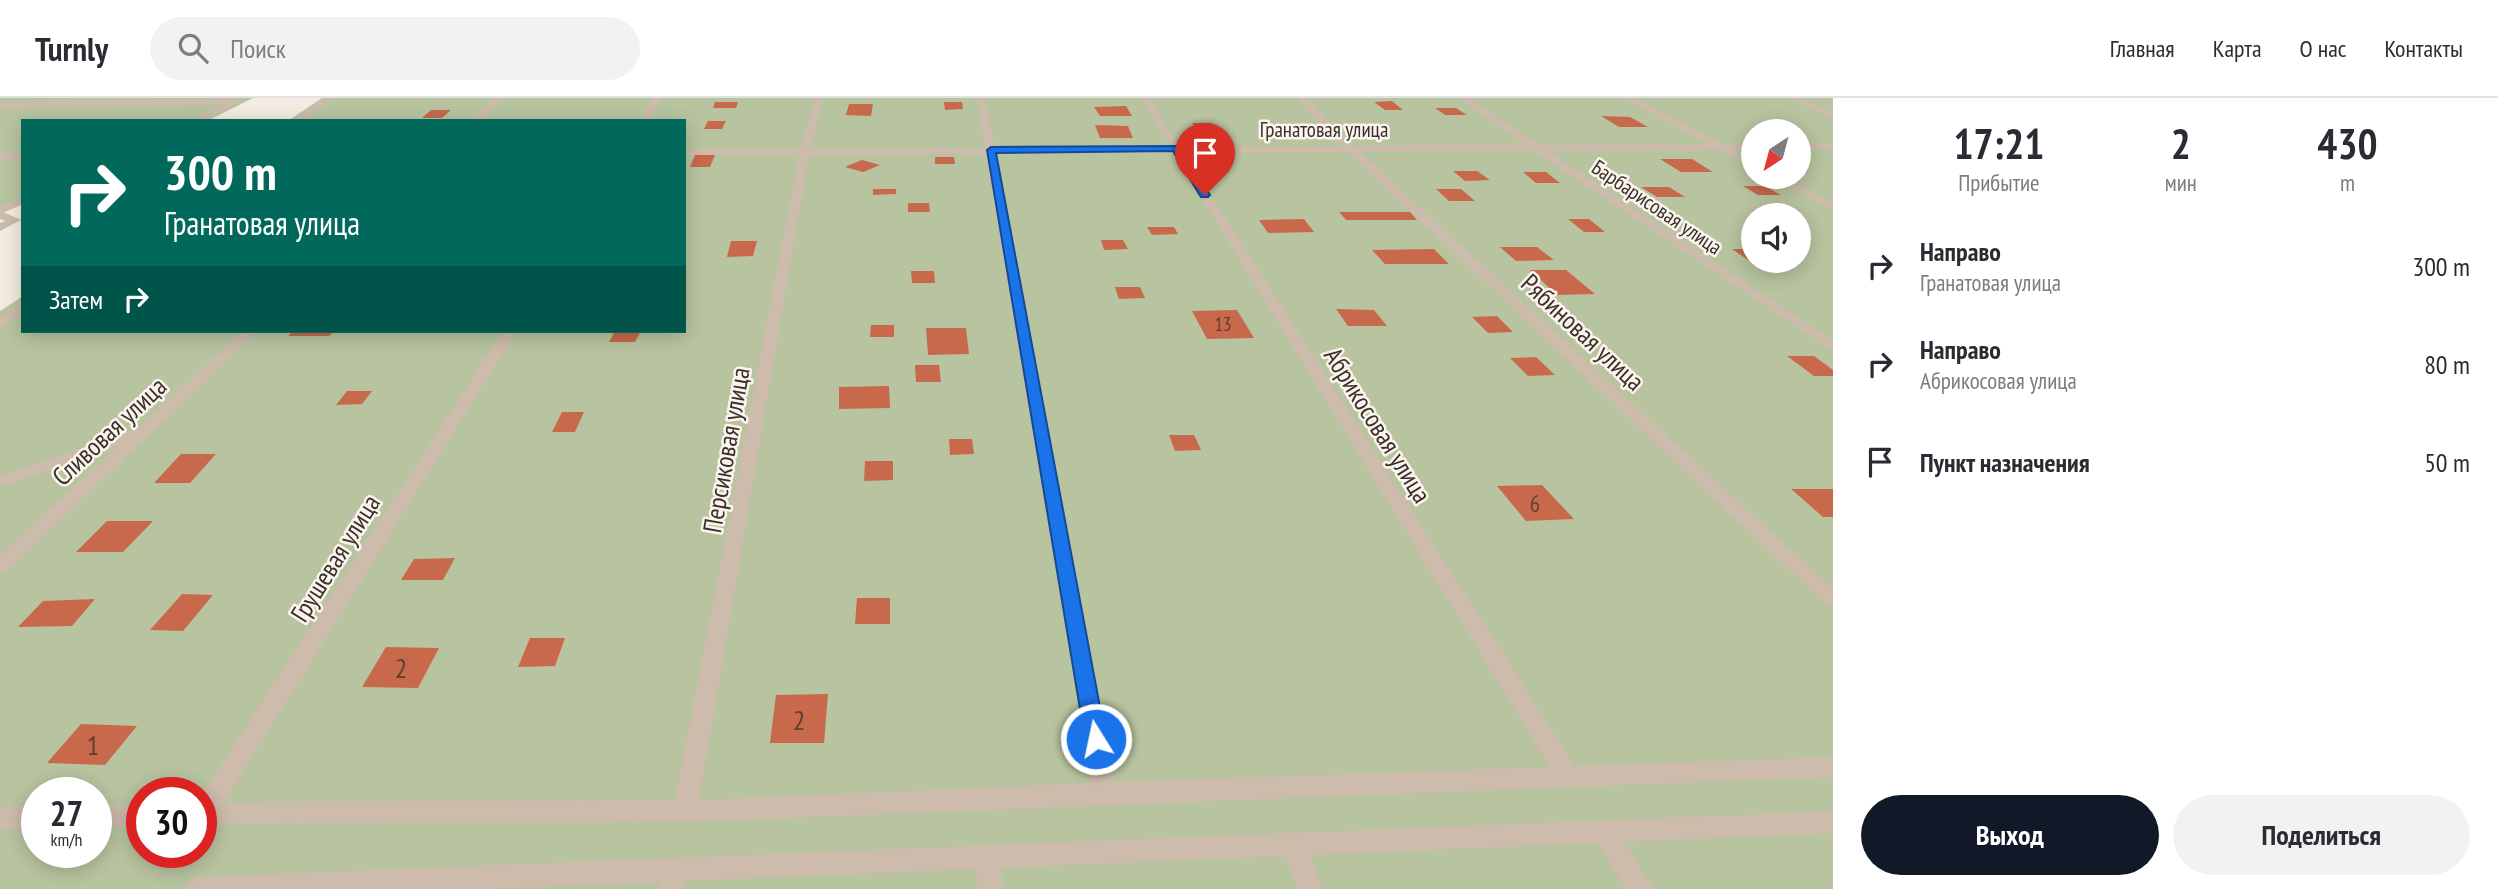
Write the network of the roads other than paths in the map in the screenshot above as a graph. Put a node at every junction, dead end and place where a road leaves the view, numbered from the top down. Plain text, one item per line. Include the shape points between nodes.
1 (331, 98) edge
2 (499, 98) edge
3 (657, 98) edge
4 (819, 98) edge
5 (981, 98) edge
6 (1144, 98) edge
7 (1301, 98) edge
8 (1462, 98) edge
9 (1628, 98) edge
10 (1792, 98) edge
11 (239, 100) edge
12 (0, 106) edge
13 (1833, 116) edge
14 (197, 119) edge
15 (300, 119) edge
16 (476, 119) edge
17 (644, 119) edge
18 (1811, 146) edge
19 (1833, 146) edge
20 (1532, 147) junction
21 (1720, 147) junction
22 (1741, 147) edge
23 (1176, 148) junction
24 (1350, 148) junction
25 (991, 150) junction
26 (805, 151) junction
27 (686, 152) edge
28 (0, 156) edge
29 (21, 156) edge
30 (1741, 158) edge
31 (1799, 189) edge
32 (21, 201) edge
33 (1833, 207) edge
34 (0, 213) edge
35 (0, 228) edge
36 (21, 308) edge
37 (0, 324) edge
38 (249, 333) edge
39 (509, 333) edge
40 (1833, 347) edge
41 (145, 431) junction
42 (0, 482) edge
43 (0, 566) edge
44 (1833, 600) edge
45 (1833, 767) edge
46 (1569, 778) junction
47 (217, 791) edge
48 (1105, 793) junction
49 (685, 811) junction
50 (217, 813) edge
51 (21, 817) edge
52 (0, 818) edge
53 (1833, 822) edge
54 (1603, 831) junction
55 (1293, 844) junction
56 (987, 857) junction
57 (673, 879) edge
58 (326, 886) edge
59 (198, 889) edge
60 (991, 889) edge
61 (1310, 889) edge
62 (1642, 889) edge

1 - 15 street
2 - 16 street
3 - 17 street
4 - 26 street, Персиковая улица
5 - 25 street
6 - 23 street, Абрикосовая улица
7 - 24 street, Рябиновая улица
8 - 20 street, Барбарисовая улица
9 - 21 street
10 - 13 street
11 - 12 street
11 - 14 street
18 - 19 street
20 - 21 street, Гранатовая улица
20 - 24 street, Гранатовая улица
20 - 40 street, Барбарисовая улица
21 - 22 street, Гранатовая улица
21 - 30 street
23 - 24 street, Гранатовая улица
23 - 25 street, Гранатовая улица
23 - 46 street, Абрикосовая улица
24 - 44 street, Рябиновая улица
25 - 26 street, Гранатовая улица
25 - 48 street
26 - 27 street, Гранатовая улица
26 - 49 street, Персиковая улица
28 - 29 street
31 - 33 street
32 - 34 street
34 - 35 street via 15,220
36 - 37 street
38 - 41 street, Сливовая улица
39 - 47 street, Грушевая улица
41 - 42 street
41 - 43 street, Сливовая улица
45 - 46 street
46 - 48 street
48 - 49 street
49 - 50 street
51 - 52 street
53 - 54 street
54 - 55 street
54 - 62 street
55 - 56 street
55 - 61 street
56 - 57 street
56 - 60 street
57 - 58 street
58 - 59 street

